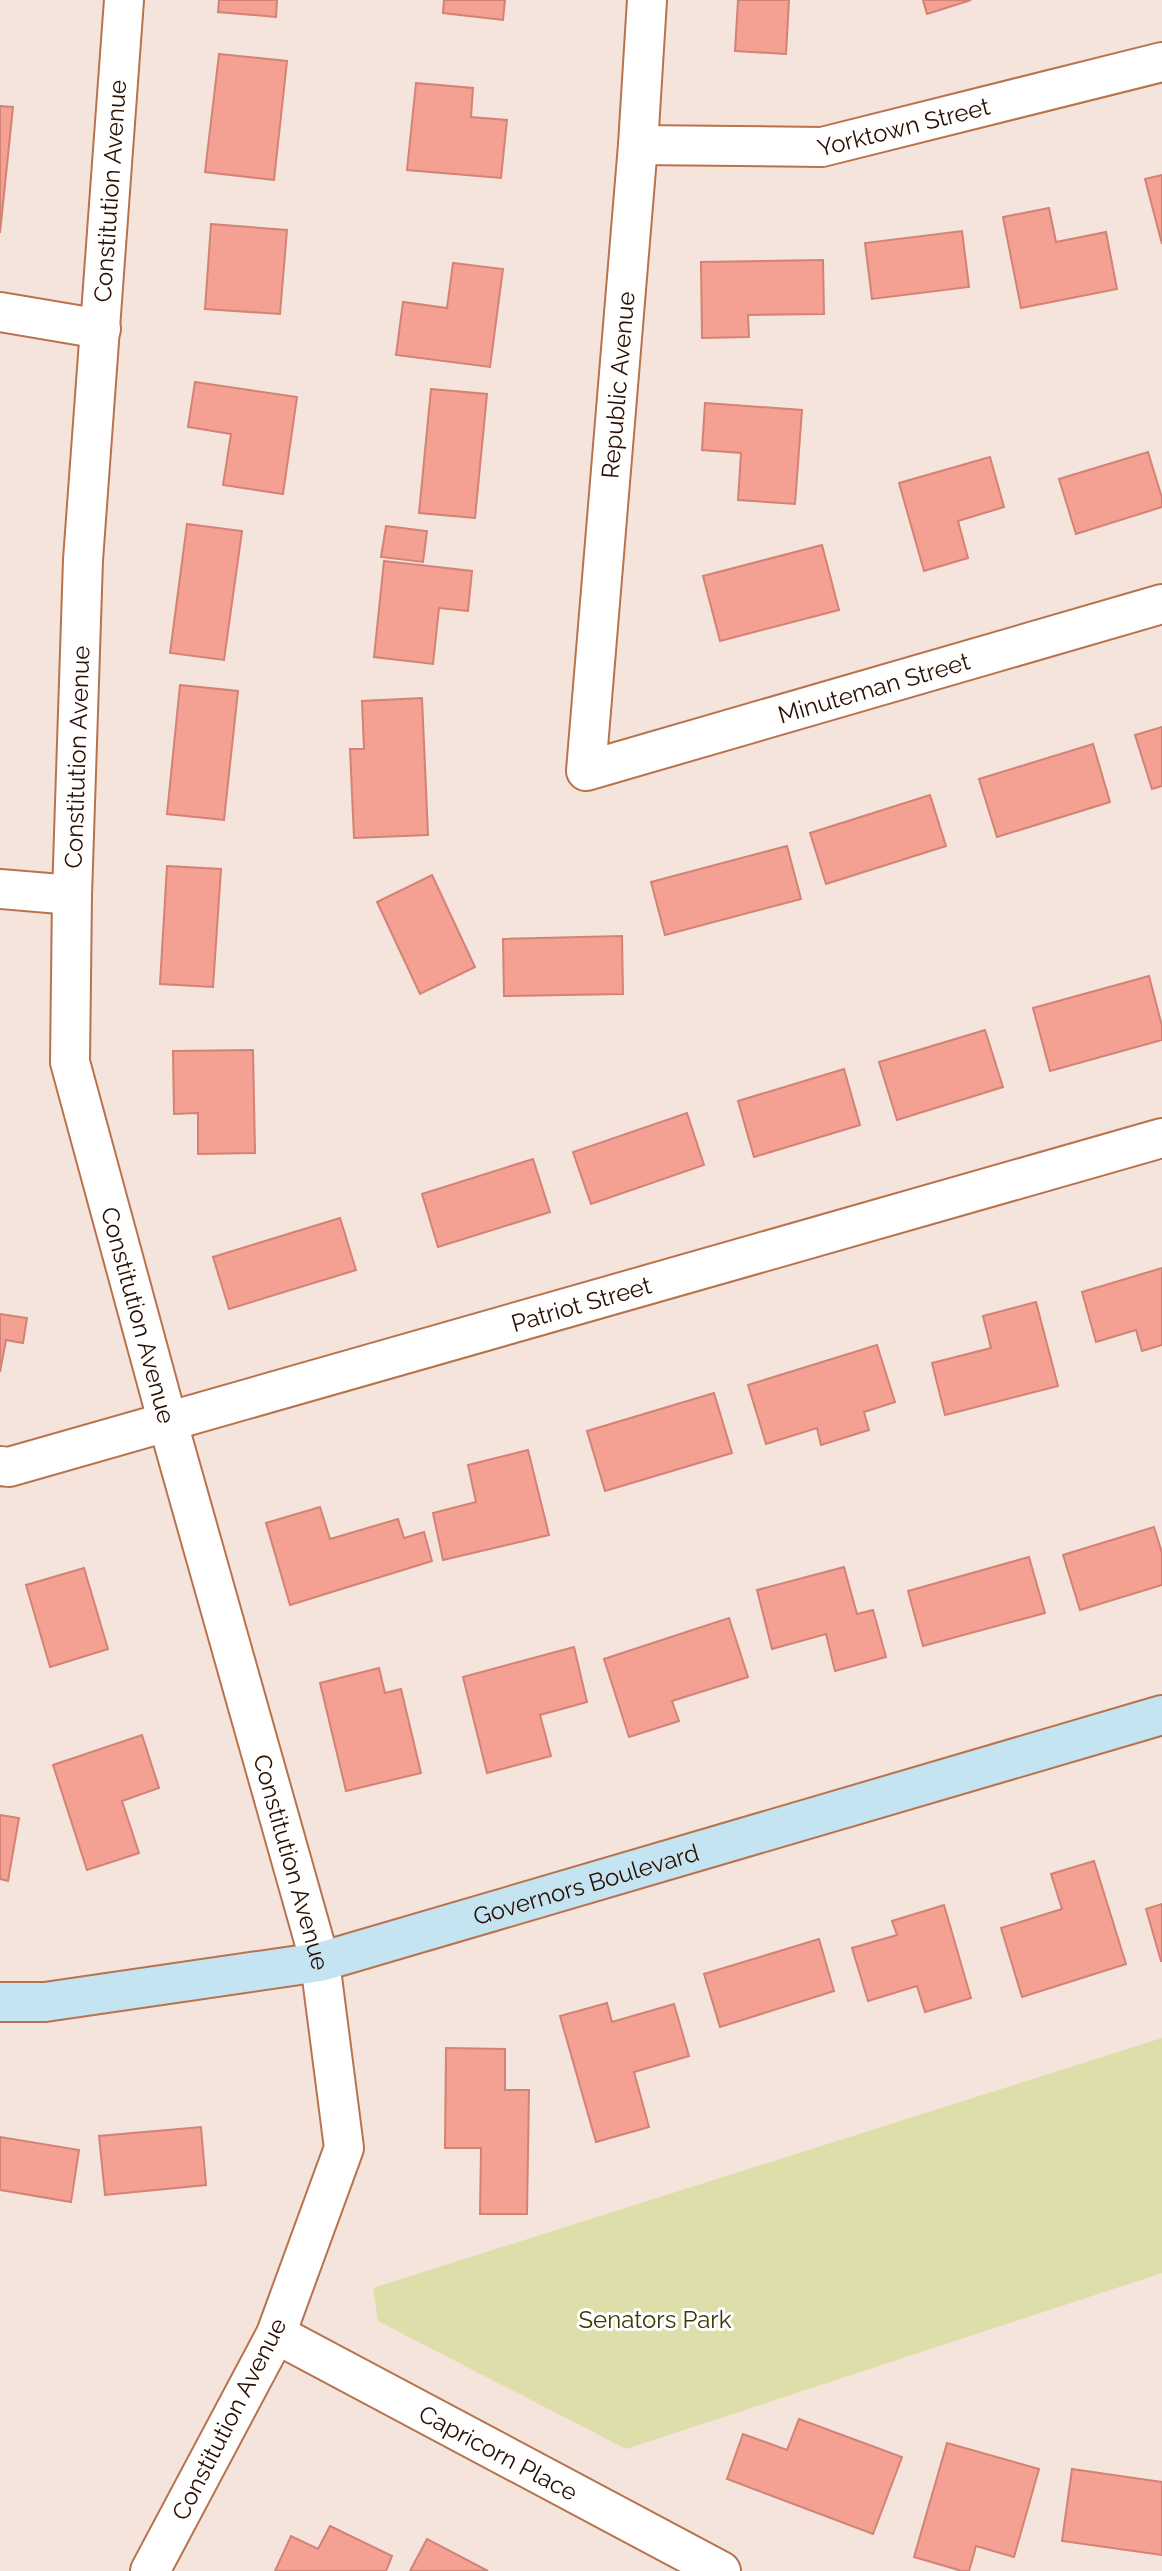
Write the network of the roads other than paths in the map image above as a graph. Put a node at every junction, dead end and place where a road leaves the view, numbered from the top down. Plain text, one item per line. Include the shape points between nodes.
1 (124, 0) edge
2 (648, 0) edge
3 (1162, 62) edge
4 (638, 145) junction
5 (0, 312) edge
6 (101, 328) junction
7 (1162, 604) edge
8 (586, 771) joint
9 (0, 889) edge
10 (72, 895) junction
11 (1162, 1138) edge
12 (168, 1423) junction
13 (0, 1466) edge
14 (1162, 1715) edge
15 (320, 1962) junction
16 (0, 2002) edge
17 (276, 2334) junction
18 (150, 2571) edge
19 (721, 2571) edge

1 - 6 street, Constitution Avenue
2 - 4 street, Republic Avenue
3 - 4 street, Yorktown Street via 822,147
4 - 8 street, Republic Avenue
5 - 6 street
6 - 10 street, Constitution Avenue via 83,560
7 - 8 street, Minuteman Street
9 - 10 street
10 - 12 street, Constitution Avenue via 70,1062
11 - 12 street, Patriot Street
12 - 13 street, Patriot Street via 9,1468
12 - 15 street, Constitution Avenue
14 - 15 main road, Governors Boulevard
15 - 16 main road, Governors Boulevard via 45,2003
15 - 17 street, Constitution Avenue via 344,2148
17 - 18 street, Constitution Avenue
17 - 19 street, Capricorn Place

